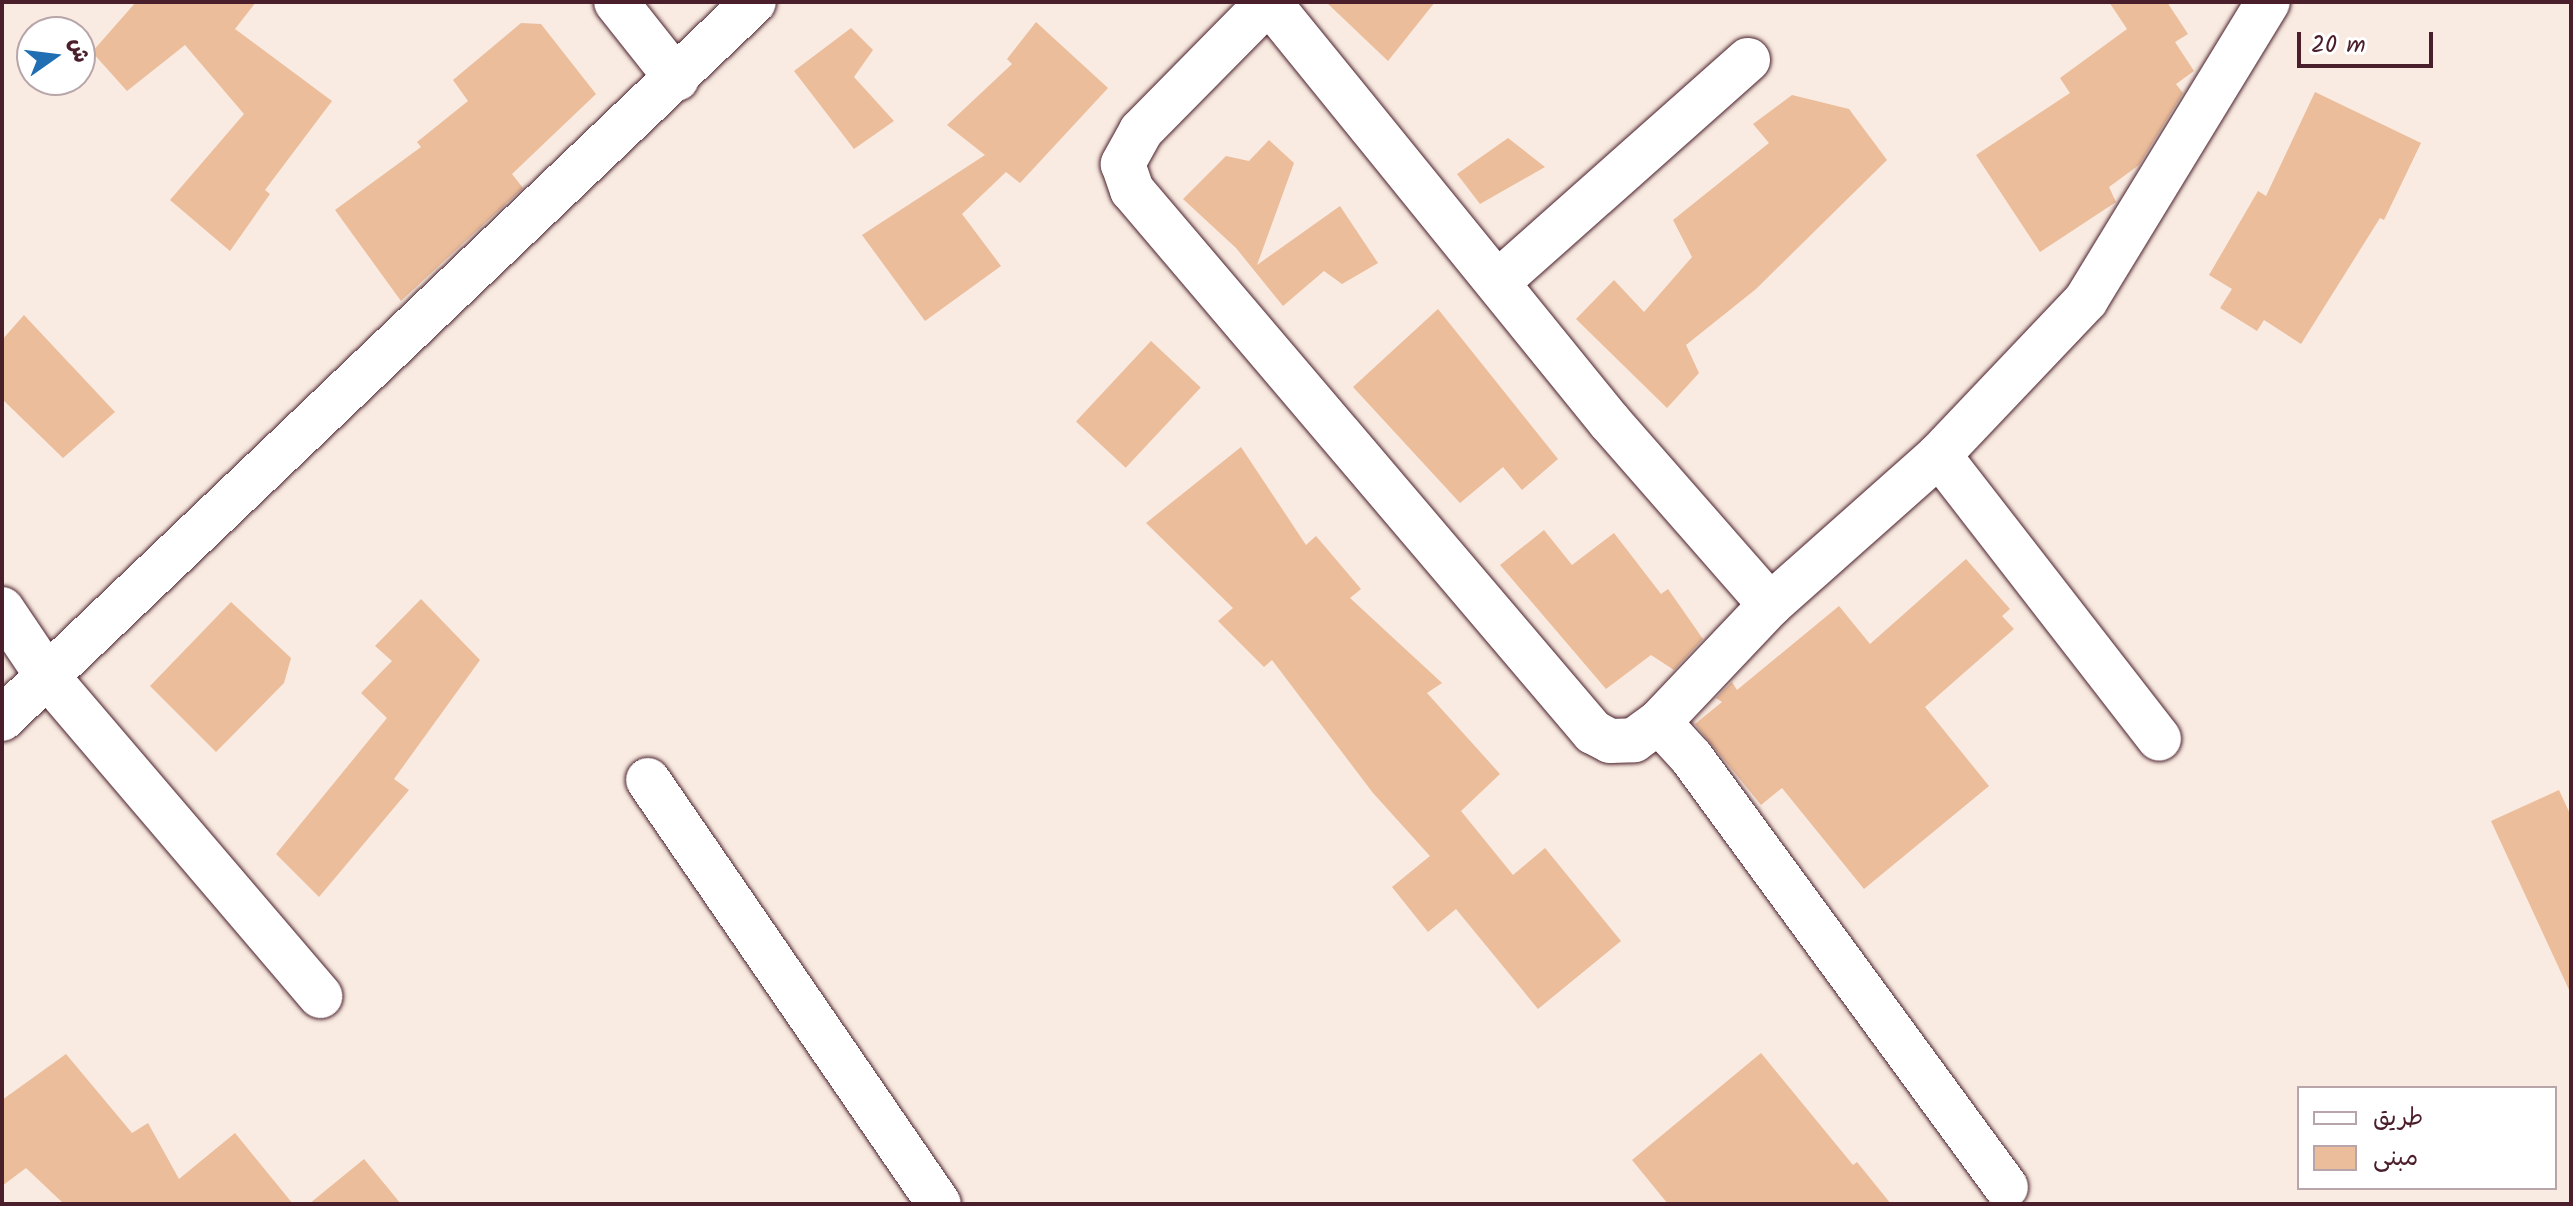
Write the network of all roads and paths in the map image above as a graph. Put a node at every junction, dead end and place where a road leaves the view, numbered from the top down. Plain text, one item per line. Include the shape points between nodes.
1 (616, 2) edge
2 (754, 2) edge
3 (1269, 2) edge
4 (2268, 2) edge
5 (1748, 60) dead end
6 (677, 79) junction
7 (1499, 281) junction
8 (1939, 455) junction
9 (1770, 605) junction
10 (2, 609) edge
11 (47, 676) junction
12 (2, 719) edge
13 (1659, 722) junction
14 (2159, 739) dead end
15 (648, 780) dead end
16 (320, 996) dead end
17 (2006, 1187) dead end
18 (939, 1204) edge

1 - 6 street
2 - 6 street
3 - 7 street
3 - 13 street via 1141,131 1123,164 1132,190 1593,732 1610,741 1634,740
4 - 8 street via 2086,300
5 - 7 street
6 - 11 street
7 - 9 street
8 - 9 street
8 - 14 street
9 - 13 street
10 - 11 street
11 - 12 street
11 - 16 street
13 - 17 street via 1691,757
15 - 18 street

